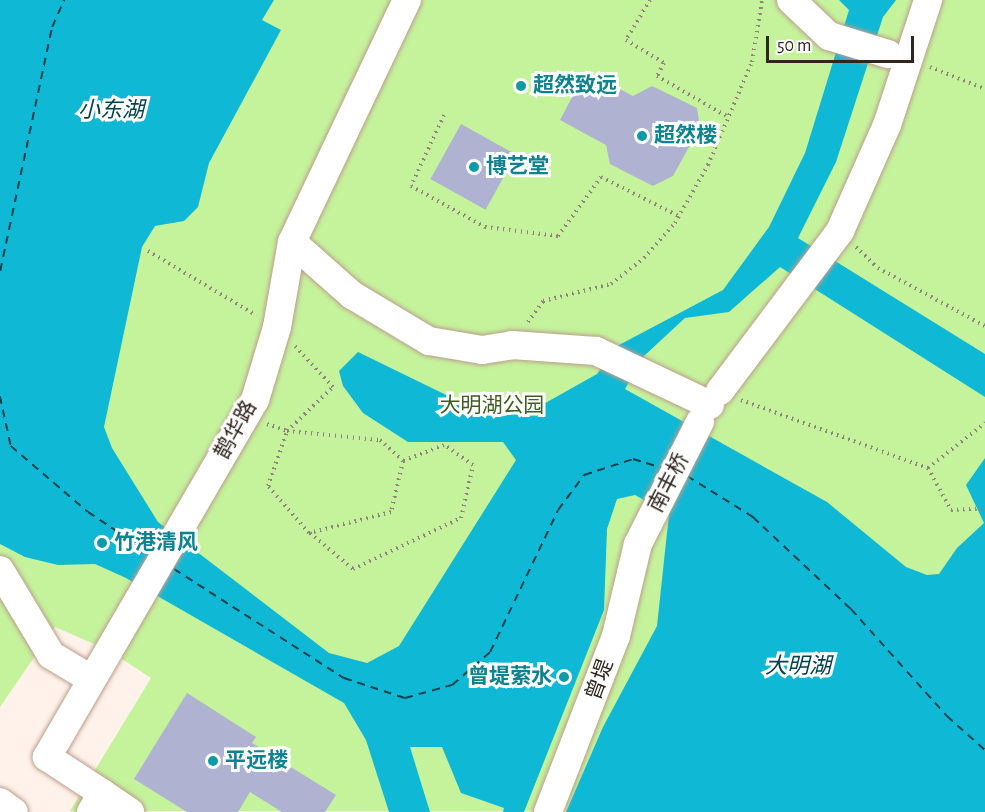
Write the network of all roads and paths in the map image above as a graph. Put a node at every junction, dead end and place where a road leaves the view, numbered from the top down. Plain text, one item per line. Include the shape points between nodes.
1 (407, 0) edge
2 (650, 0) edge
3 (762, 0) edge
4 (791, 0) edge
5 (928, 0) edge
6 (897, 57) junction
7 (985, 89) edge
8 (444, 115) dead end
9 (728, 117) junction
10 (679, 216) junction
11 (835, 238) junction
12 (292, 242) junction
13 (148, 251) dead end
14 (985, 326) edge
15 (277, 327) junction
16 (512, 345) junction
17 (710, 406) junction
18 (245, 417) junction
19 (985, 423) edge
20 (287, 431) junction
21 (403, 461) junction
22 (928, 468) junction
23 (985, 508) edge
24 (309, 533) junction
25 (638, 544) joint
26 (0, 570) edge
27 (91, 679) junction
28 (0, 802) edge
29 (96, 802) edge
30 (14, 812) edge
31 (130, 812) edge
32 (548, 812) edge

1 - 12 lane, 鹊华路
2 - 9 path via 626,40 664,63 657,76
3 - 9 path via 752,62
4 - 6 lane via 829,36
5 - 6 lane, 南丰桥
6 - 7 path
6 - 11 lane, 南丰桥 via 887,125
8 - 10 path via 411,186 485,226 558,236 601,177
9 - 10 path
10 - 16 path via 644,258 611,284 543,301
11 - 14 path via 878,268
11 - 17 lane, 南丰桥
12 - 15 lane, 鹊华路
12 - 16 lane via 352,295 429,341 482,350
13 - 15 path
15 - 18 lane, 鹊华路 via 255,400
15 - 20 path via 333,387
16 - 17 lane via 596,351
17 - 22 path
17 - 25 lane, 南丰桥
18 - 20 path
18 - 27 lane, 鹊华路
19 - 22 path
20 - 21 path via 380,440
20 - 24 path via 268,486
21 - 24 path via 391,512
21 - 24 path via 444,445 473,465 461,518 352,569
22 - 23 path via 951,510
25 - 32 lane, 曾堤 via 616,636
26 - 27 lane via 51,655
27 - 29 lane, 鹊华路 via 47,757
28 - 30 lane
29 - 31 lane

